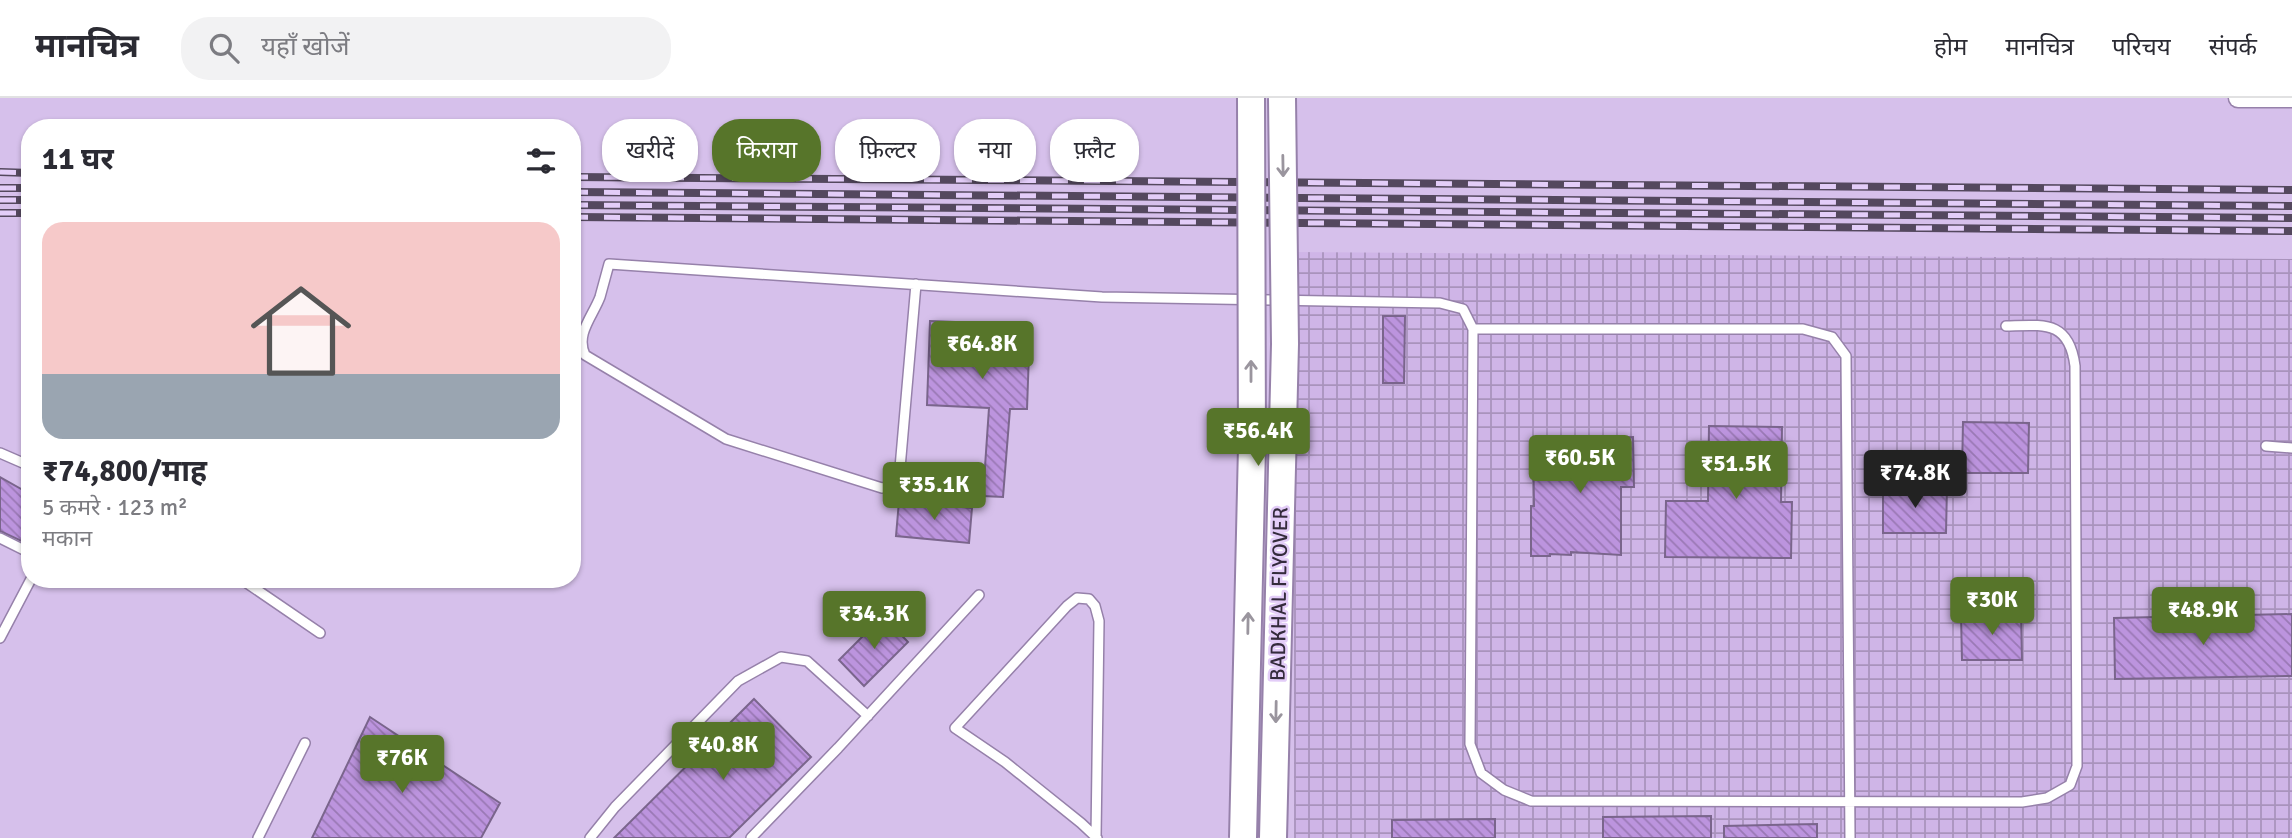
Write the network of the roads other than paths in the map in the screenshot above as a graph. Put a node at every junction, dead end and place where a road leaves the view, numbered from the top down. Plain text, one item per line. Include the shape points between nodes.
1 (1251, 98) edge
2 (1283, 98) edge
3 (2238, 98) edge
4 (2292, 98) edge
5 (916, 284) junction
6 (2006, 326) dead end
7 (1474, 329) junction
8 (2266, 446) dead end
9 (2292, 448) edge
10 (0, 453) edge
11 (21, 462) edge
12 (0, 538) edge
13 (21, 549) edge
14 (26, 588) edge
15 (254, 588) edge
16 (979, 595) dead end
17 (320, 633) dead end
18 (0, 638) edge
19 (868, 716) junction
20 (305, 743) dead end
21 (1850, 803) junction
22 (1096, 837) edge
23 (258, 838) edge
24 (590, 838) edge
25 (751, 838) edge
26 (1243, 838) edge
27 (1273, 838) edge
28 (1850, 838) edge

26 -> 1 main road, BADKHAL FLYOVER, bridge via 1252,446
2 -> 27 main road, BADKHAL FLYOVER, bridge via 1285,344
3 - 4 street
5 - 5 lane via 900,468 897,480 882,488 726,439 589,358 582,348 586,324 609,264
5 - 7 lane via 1102,297 1440,303 1463,309
6 - 21 lane via 2043,325 2063,334 2072,345 2077,766 2070,785 2047,798
7 - 21 lane via 1470,744 1481,773 1504,790 1531,801
7 - 21 lane via 1803,329 1832,337 1846,356
8 - 9 lane
10 - 11 lane
12 - 13 lane
14 - 18 lane
15 - 17 lane
16 - 19 lane
19 - 24 lane via 807,661 781,657 738,681
19 - 25 lane
20 - 23 lane
21 - 28 lane
22 - 22 lane via 1099,621 1096,606 1089,599 1077,598 955,728 1005,762

